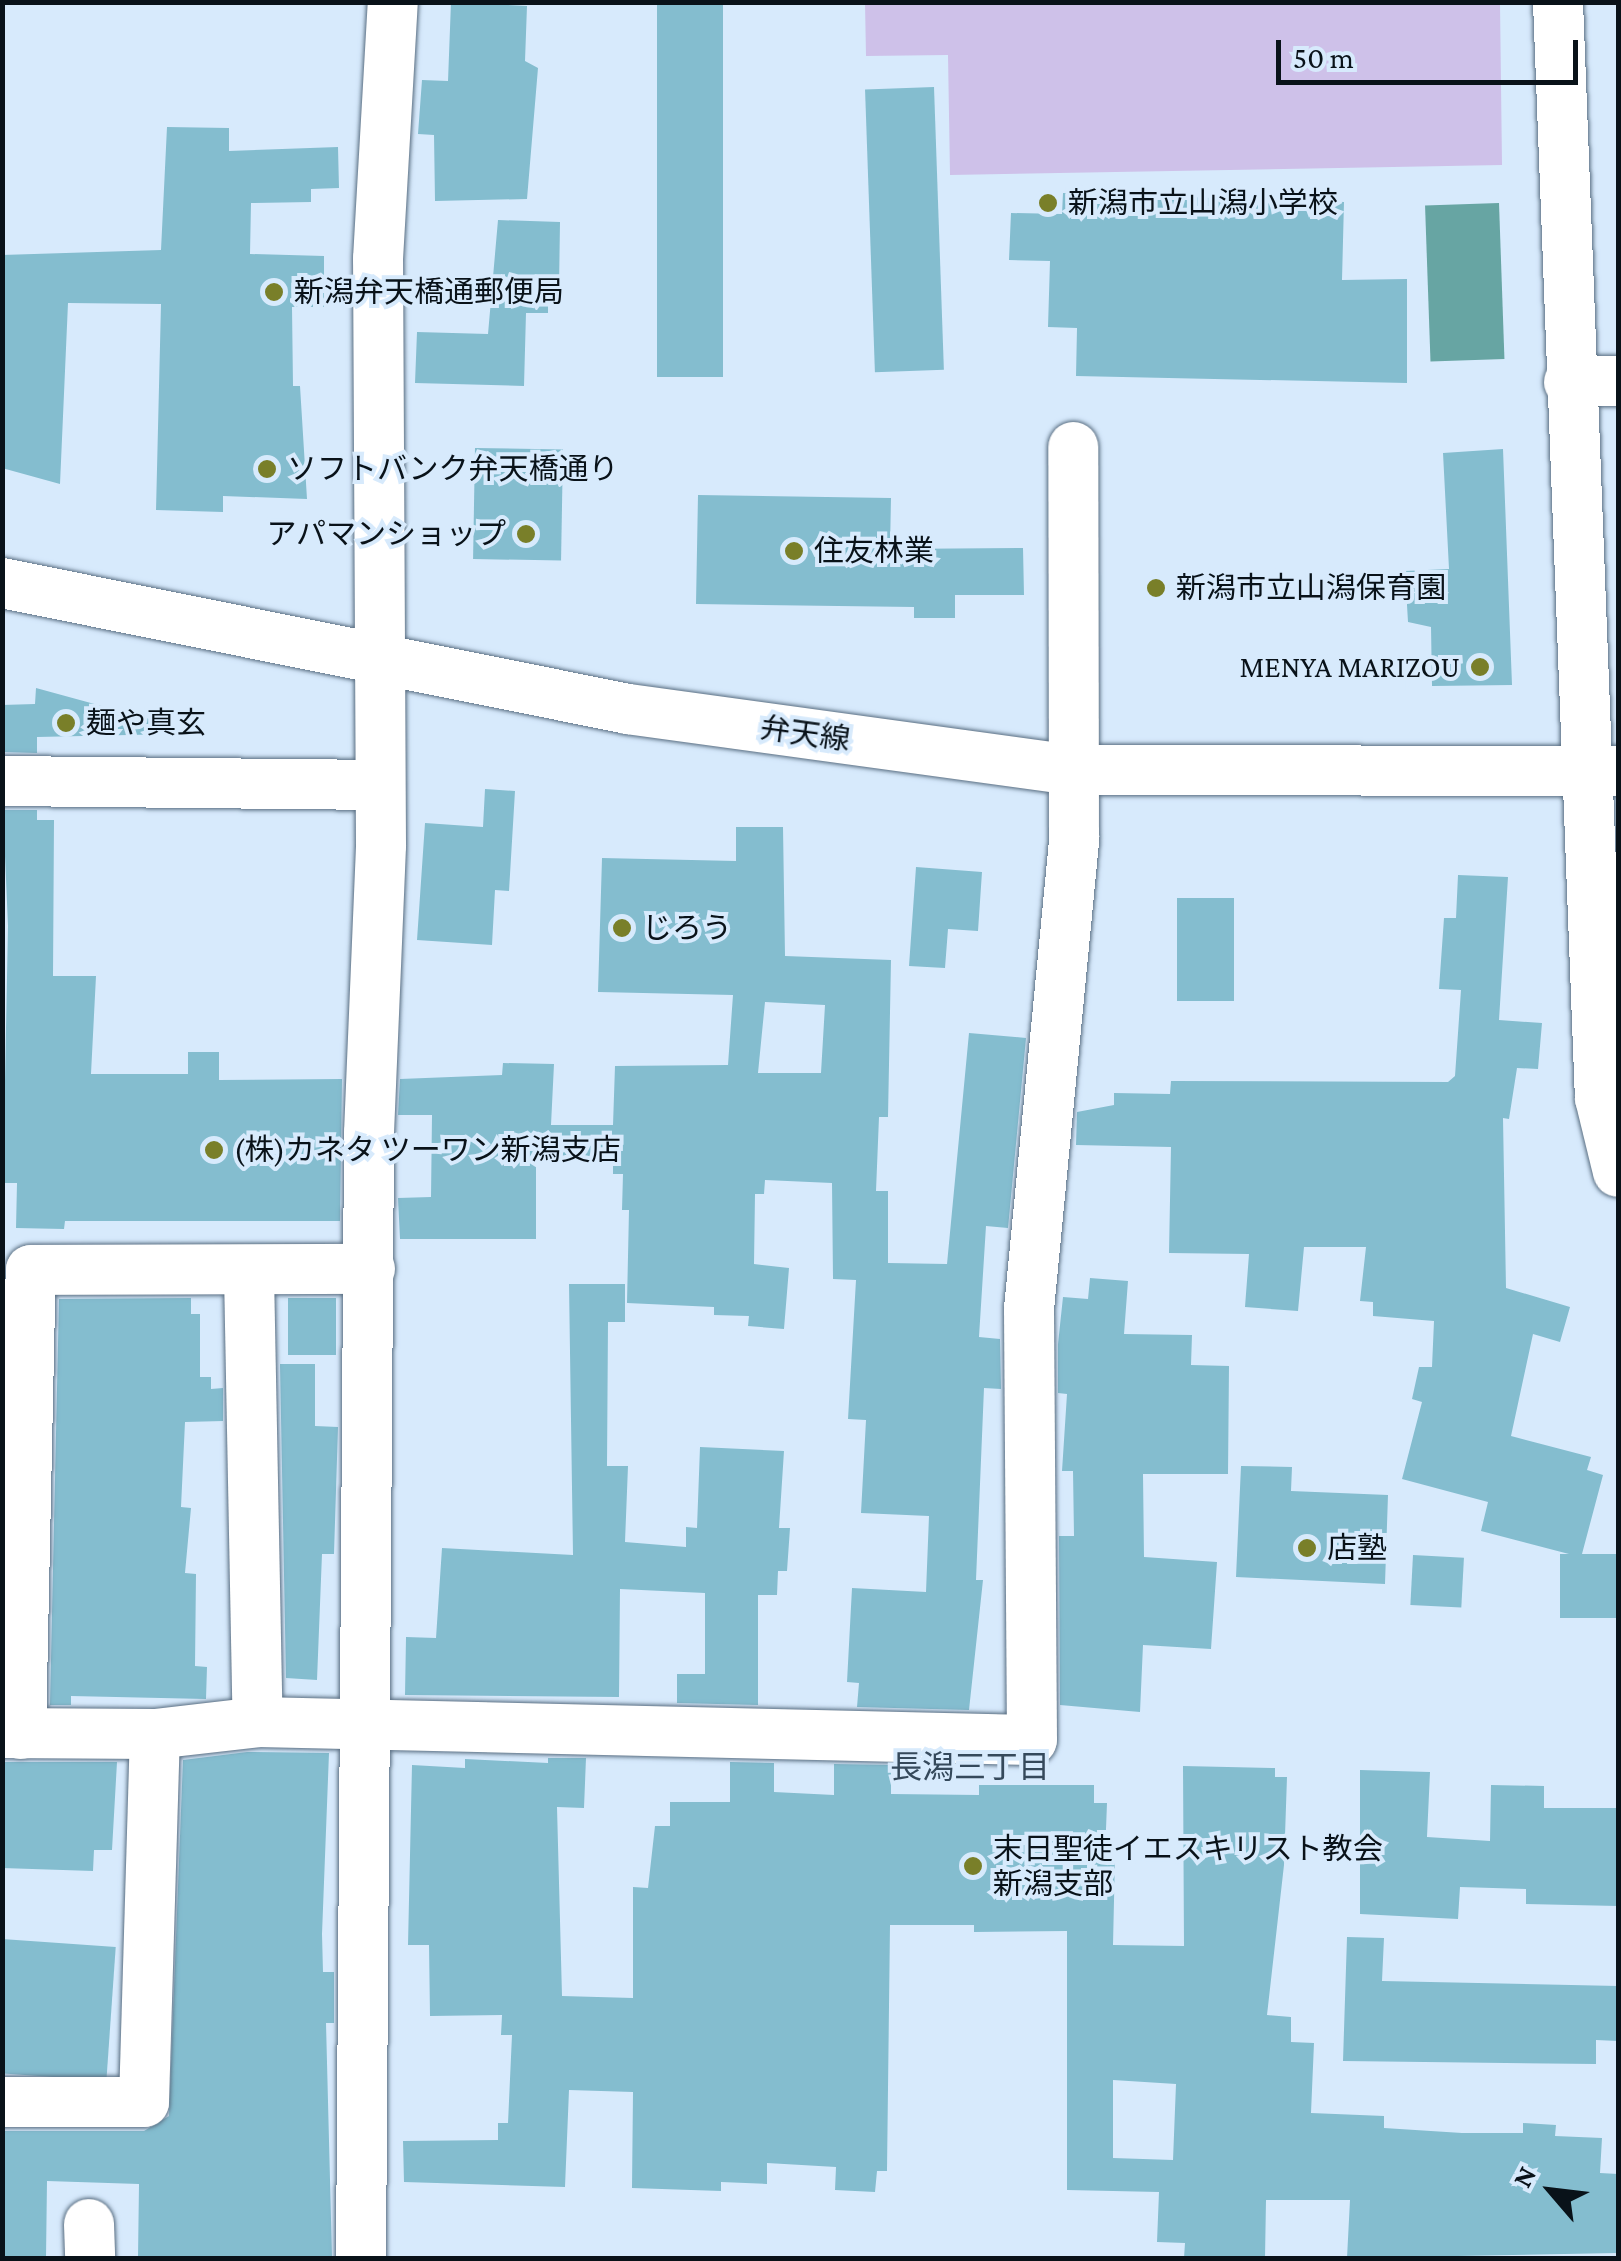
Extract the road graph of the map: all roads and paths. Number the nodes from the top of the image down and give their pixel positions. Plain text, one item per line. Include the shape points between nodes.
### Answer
1 (394, 2) edge
2 (1558, 2) edge
3 (1618, 380) edge
4 (1570, 382) junction
5 (1073, 447) dead end
6 (2, 583) edge
7 (382, 662) junction
8 (1072, 770) junction
9 (1601, 770) edge
10 (2, 781) edge
11 (380, 785) junction
12 (1618, 1172) edge
13 (370, 1270) junction
14 (249, 1274) junction
15 (258, 1722) junction
16 (370, 1727) junction
17 (12, 1734) edge
18 (155, 1734) junction
19 (2, 2102) edge
20 (361, 2258) edge

1 - 7 street via 378,259
2 - 4 street
3 - 4 street
4 - 9 street
5 - 8 street
6 - 7 street, 弁天線
7 - 8 street, 弁天線 via 628,709
7 - 11 street
8 - 9 street, 弁天線
8 - 16 street via 1074,840 1029,1309 1032,1740
9 - 12 street via 1600,1098
10 - 11 street
11 - 13 street
13 - 14 street
13 - 16 street
14 - 15 street
14 - 17 street via 31,1270
15 - 16 street
15 - 18 street
16 - 20 street
17 - 18 street
18 - 19 street via 144,2102

